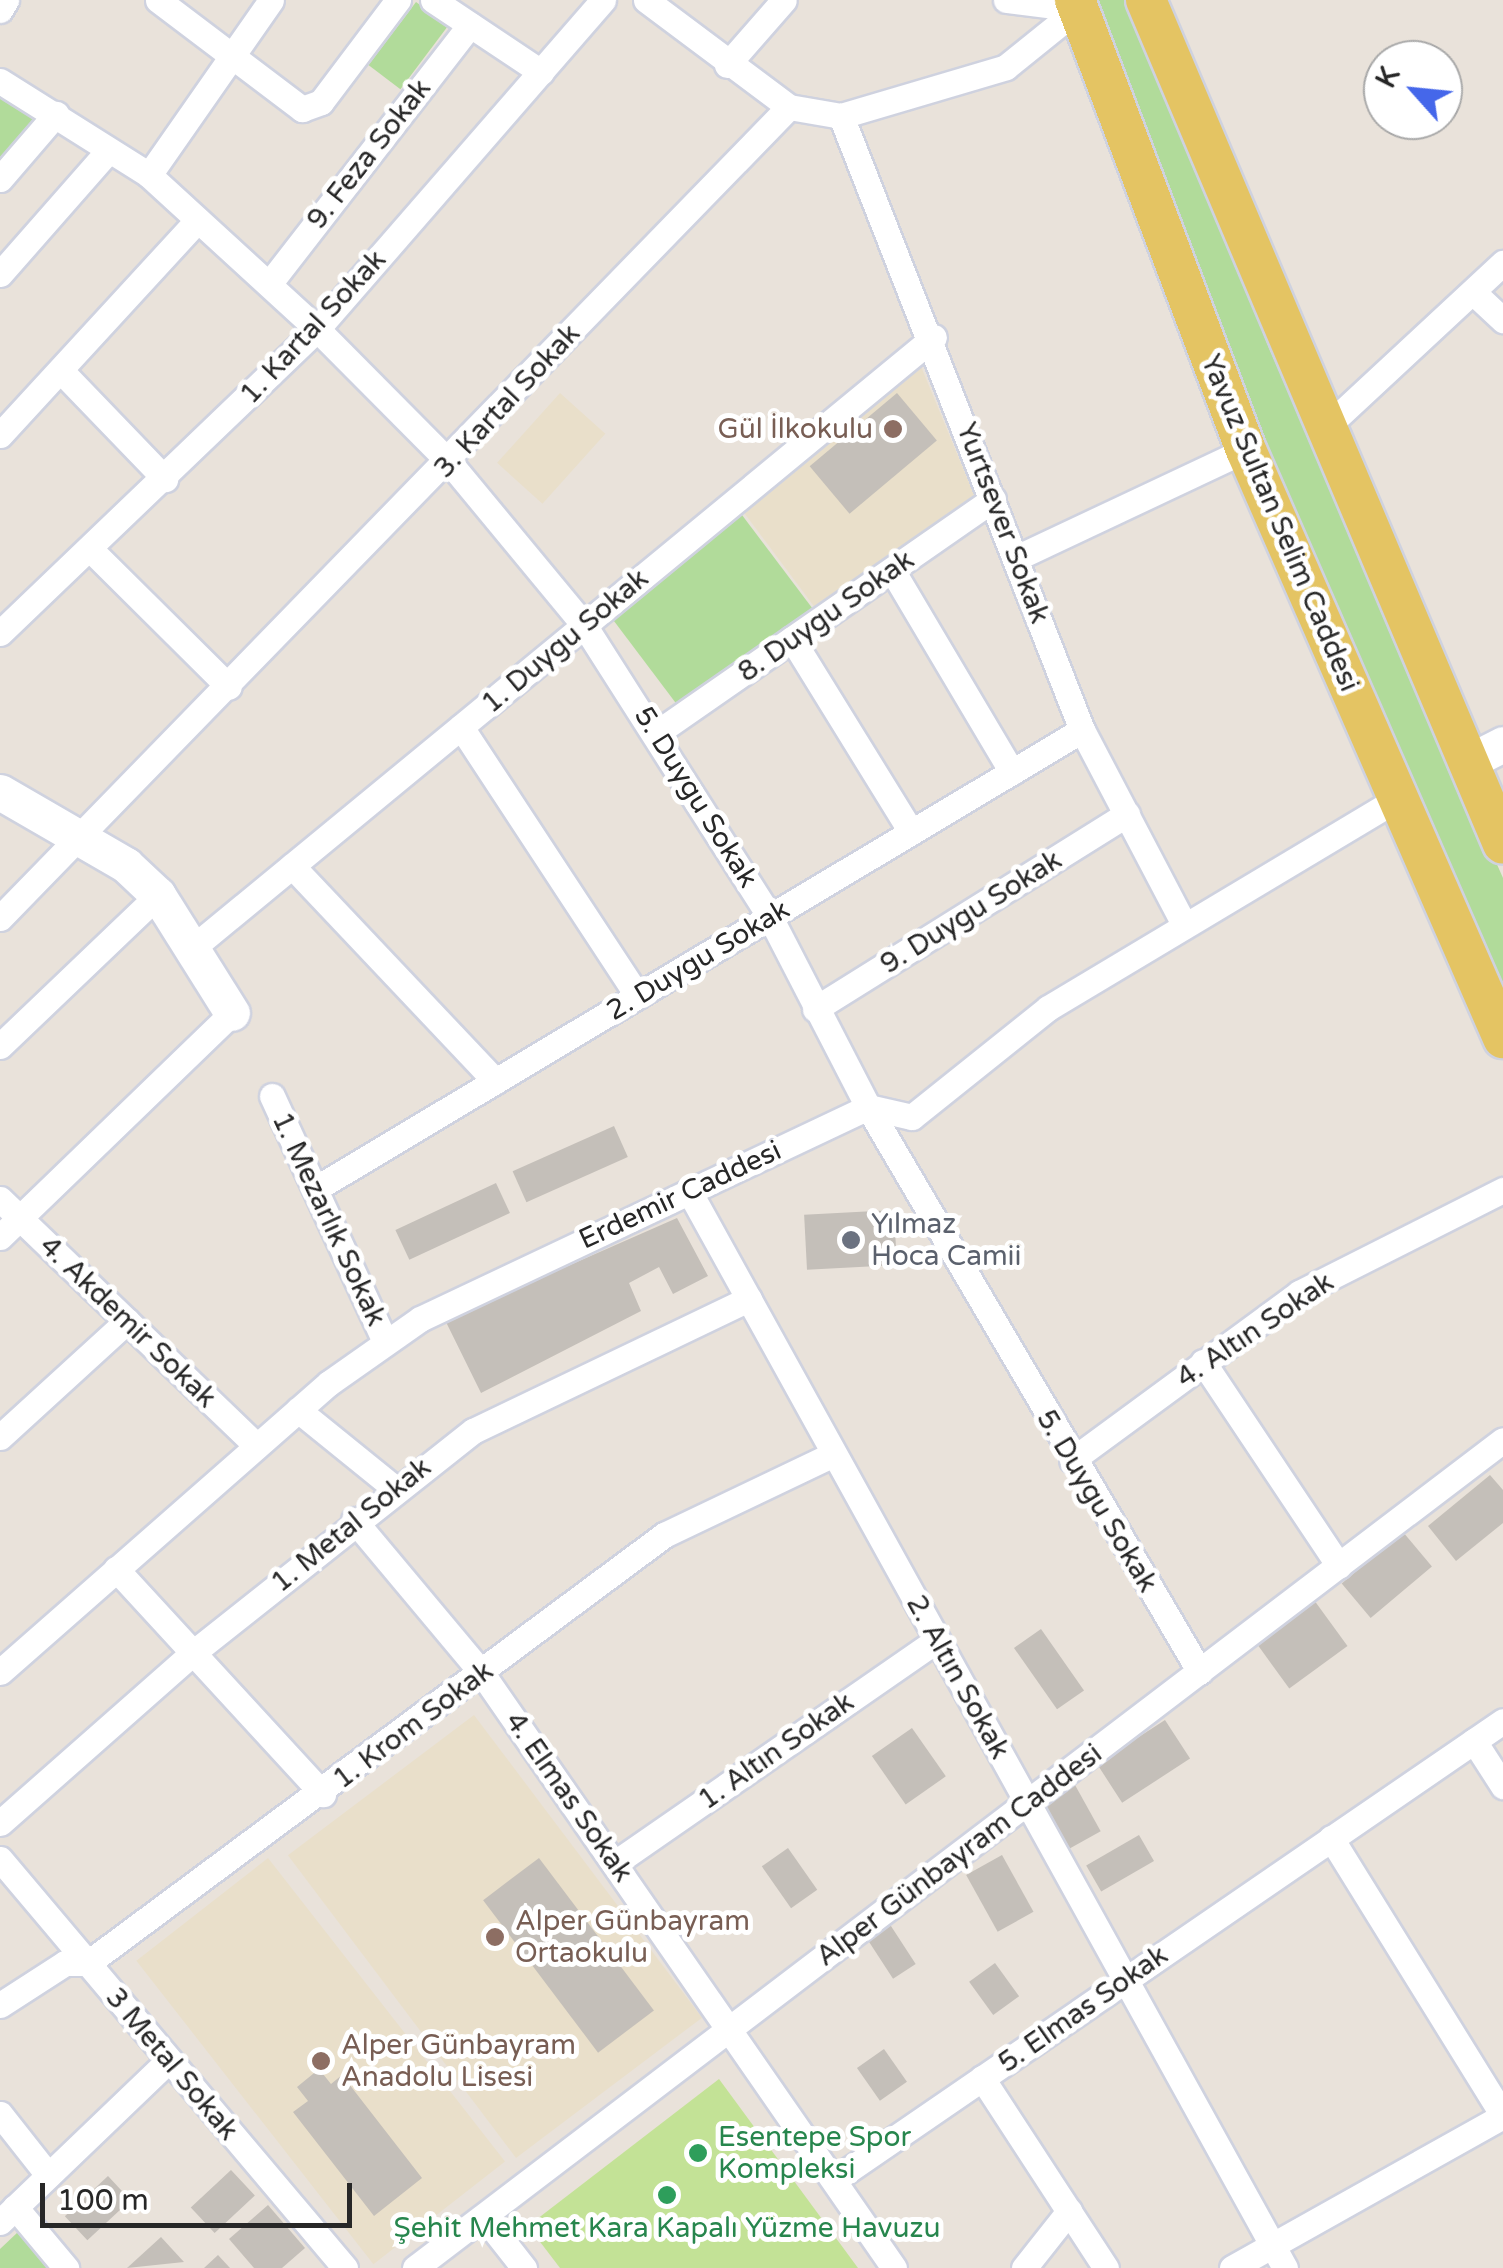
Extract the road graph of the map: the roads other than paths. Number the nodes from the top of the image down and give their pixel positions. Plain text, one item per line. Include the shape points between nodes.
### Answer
1 (6, 0) edge
2 (158, 0) edge
3 (271, 0) edge
4 (398, 0) edge
5 (433, 0) edge
6 (603, 0) edge
7 (646, 0) edge
8 (784, 0) edge
9 (1006, 0) edge
10 (1146, 0) edge
11 (1076, 5) edge
12 (0, 10) edge
13 (470, 25) junction
14 (233, 55) junction
15 (727, 66) junction
16 (541, 72) junction
17 (0, 81) edge
18 (789, 107) junction
19 (56, 114) junction
20 (841, 116) junction
21 (108, 151) junction
22 (150, 175) junction
23 (0, 179) edge
24 (198, 220) junction
25 (1503, 263) edge
26 (0, 274) edge
27 (268, 284) junction
28 (1474, 293) junction
29 (1503, 320) edge
30 (317, 328) junction
31 (934, 337) junction
32 (64, 374) junction
33 (1322, 431) junction
34 (0, 435) edge
35 (1246, 450) junction
36 (450, 463) junction
37 (165, 480) junction
38 (993, 499) junction
39 (90, 550) junction
40 (1016, 558) junction
41 (892, 570) junction
42 (584, 625) junction
43 (0, 633) edge
44 (792, 638) junction
45 (229, 687) junction
46 (461, 727) junction
47 (1082, 730) junction
48 (658, 732) junction
49 (1486, 753) edge
50 (1012, 772) junction
51 (0, 792) edge
52 (1399, 798) junction
53 (1126, 814) junction
54 (911, 832) junction
55 (84, 838) junction
56 (1503, 844) edge
57 (292, 866) junction
58 (158, 895) junction
59 (770, 917) junction
60 (0, 918) edge
61 (1182, 922) junction
62 (196, 945) junction
63 (638, 996) junction
64 (814, 1009) junction
65 (232, 1012) joint
66 (1503, 1038) edge
67 (0, 1046) edge
68 (495, 1082) junction
69 (272, 1096) dead end
70 (868, 1107) junction
71 (315, 1190) junction
72 (1503, 1190) edge
73 (689, 1192) junction
74 (0, 1199) edge
75 (20, 1218) junction
76 (0, 1237) edge
77 (749, 1299) junction
78 (127, 1321) junction
79 (385, 1342) junction
80 (1203, 1362) junction
81 (298, 1410) junction
82 (0, 1437) edge
83 (1503, 1440) edge
84 (257, 1446) junction
85 (834, 1454) junction
86 (1072, 1460) junction
87 (393, 1488) junction
88 (354, 1520) junction
89 (1339, 1566) junction
90 (116, 1569) junction
91 (938, 1640) junction
92 (194, 1652) junction
93 (0, 1672) edge
94 (481, 1672) junction
95 (1200, 1672) junction
96 (1503, 1720) edge
97 (1474, 1740) junction
98 (1503, 1786) edge
99 (323, 1794) junction
100 (1028, 1803) junction
101 (0, 1822) edge
102 (1330, 1838) junction
103 (0, 1859) edge
104 (615, 1863) junction
105 (88, 1963) junction
106 (1125, 1980) junction
107 (0, 2006) edge
108 (732, 2028) junction
109 (169, 2060) junction
110 (982, 2078) junction
111 (0, 2114) edge
112 (1503, 2116) edge
113 (48, 2175) junction
114 (834, 2180) junction
115 (1068, 2211) junction
116 (8, 2215) edge
117 (484, 2217) junction
118 (1270, 2242) junction
119 (337, 2259) edge
120 (66, 2268) edge
121 (310, 2268) edge
122 (414, 2268) edge
123 (524, 2268) edge
124 (894, 2268) edge
125 (1024, 2268) edge
126 (1106, 2268) edge
127 (1232, 2268) edge
128 (1285, 2268) edge

1 - 12 street
2 - 14 street
3 - 14 street
4 - 14 street via 320,102 302,108
5 - 13 street
6 - 16 street, 1. Kartal Sokak
7 - 15 street
8 - 15 street
9 - 11 street
10 - 33 main road
11 - 20 street via 1006,67
11 - 35 main road, Yavuz Sultan Selim Caddesi
13 - 16 street
13 - 27 street, 9. Feza Sokak
14 - 22 street
15 - 18 street
16 - 30 street, 1. Kartal Sokak
17 - 19 street, 5. Duygu Sokak
18 - 20 street
18 - 36 street, 3. Kartal Sokak
19 - 21 street, 5. Duygu Sokak
19 - 23 street
20 - 31 street, Yurtsever Sokak
21 - 22 street, 5. Duygu Sokak
21 - 26 street
22 - 24 street, 5. Duygu Sokak
24 - 27 street, 5. Duygu Sokak
24 - 32 street
25 - 28 street
27 - 30 street, 5. Duygu Sokak
28 - 29 street
28 - 33 street
30 - 36 street, 5. Duygu Sokak
30 - 37 street, 1. Kartal Sokak
31 - 38 street, Yurtsever Sokak
31 - 42 street, 1. Duygu Sokak
32 - 34 street
32 - 37 street
33 - 49 main road
35 - 40 street
35 - 52 main road, Yavuz Sultan Selim Caddesi
36 - 42 street, 5. Duygu Sokak
36 - 45 street, 3. Kartal Sokak
37 - 39 street, 1. Kartal Sokak
38 - 40 street, Yurtsever Sokak
38 - 41 street, 8. Duygu Sokak
39 - 43 street, 1. Kartal Sokak
39 - 45 street
40 - 47 street, Yurtsever Sokak
41 - 44 street, 8. Duygu Sokak
41 - 50 street
42 - 46 street, 1. Duygu Sokak
42 - 48 street, 5. Duygu Sokak
44 - 48 street, 8. Duygu Sokak
44 - 54 street
45 - 55 street, 3. Kartal Sokak
46 - 57 street, 1. Duygu Sokak
46 - 63 street
47 - 50 street, 2. Duygu Sokak
47 - 53 street, Yurtsever Sokak
48 - 59 street, 5. Duygu Sokak
49 - 56 main road
50 - 54 street, 2. Duygu Sokak
51 - 55 street
52 - 61 street
52 - 66 main road, Yavuz Sultan Selim Caddesi
53 - 61 street, Yurtsever Sokak
53 - 64 street, 9. Duygu Sokak
54 - 59 street, 2. Duygu Sokak
55 - 58 street
55 - 60 street, 3. Kartal Sokak
57 - 62 street, 1. Duygu Sokak
57 - 68 street
58 - 62 street
58 - 67 street
59 - 63 street, 2. Duygu Sokak
59 - 64 street, 5. Duygu Sokak
61 - 70 street via 1048,1008 912,1117
62 - 65 street
63 - 68 street, 2. Duygu Sokak
64 - 70 street, 5. Duygu Sokak
65 - 75 street
68 - 71 street, 2. Duygu Sokak
69 - 71 street, 1. Mezarlık Sokak
70 - 73 street, Erdemir Caddesi
70 - 86 street, 5. Duygu Sokak
71 - 79 street, 1. Mezarlık Sokak
72 - 80 street, 4. Altın Sokak via 1299,1294
73 - 77 street, 2. Altın Sokak
73 - 79 street, Erdemir Caddesi via 458,1298
74 - 75 street, 4. Akdemir Sokak
75 - 76 street
75 - 78 street, 4. Akdemir Sokak
77 - 85 street, 2. Altın Sokak
77 - 87 street, 1. Metal Sokak via 473,1431
78 - 82 street
78 - 84 street, 4. Akdemir Sokak
79 - 81 street, Erdemir Caddesi
80 - 86 street, 4. Altın Sokak
80 - 89 street
81 - 84 street, Erdemir Caddesi
81 - 87 street
83 - 89 street, Alper Günbayram Caddesi
84 - 90 street, Erdemir Caddesi
85 - 91 street, 2. Altın Sokak
85 - 94 street, 1. Krom Sokak via 664,1535
86 - 95 street, 5. Duygu Sokak
87 - 88 street, 1. Metal Sokak
88 - 92 street, 1. Metal Sokak
88 - 94 street, 4. Elmas Sokak
89 - 95 street, Alper Günbayram Caddesi
90 - 92 street
90 - 93 street, Erdemir Caddesi
91 - 100 street, 2. Altın Sokak
91 - 104 street, 1. Altın Sokak
92 - 99 street
92 - 101 street, 1. Metal Sokak
94 - 99 street, 1. Krom Sokak
94 - 104 street, 4. Elmas Sokak
95 - 100 street, Alper Günbayram Caddesi
96 - 97 street, 5. Elmas Sokak
97 - 98 street
97 - 102 street, 5. Elmas Sokak
99 - 105 street, 1. Krom Sokak
100 - 106 street, 2. Altın Sokak
100 - 108 street, Alper Günbayram Caddesi
102 - 106 street, 5. Elmas Sokak
102 - 112 street
103 - 105 street, 3 Metal Sokak
104 - 108 street, 4. Elmas Sokak
105 - 107 street, 1. Krom Sokak via 65,1963
105 - 109 street, 3 Metal Sokak
106 - 110 street, 5. Elmas Sokak
106 - 118 street, 2. Altın Sokak
108 - 114 street, 4. Elmas Sokak
108 - 117 street, Alper Günbayram Caddesi
109 - 113 street
109 - 119 street, 3 Metal Sokak
110 - 114 street, 5. Elmas Sokak
110 - 115 street
111 - 113 street
112 - 118 street
113 - 116 street
114 - 124 street, 4. Elmas Sokak
115 - 125 street
115 - 126 street
116 - 120 street
117 - 122 street, Alper Günbayram Caddesi
117 - 123 street
118 - 127 street
118 - 128 street, 2. Altın Sokak
119 - 121 street

